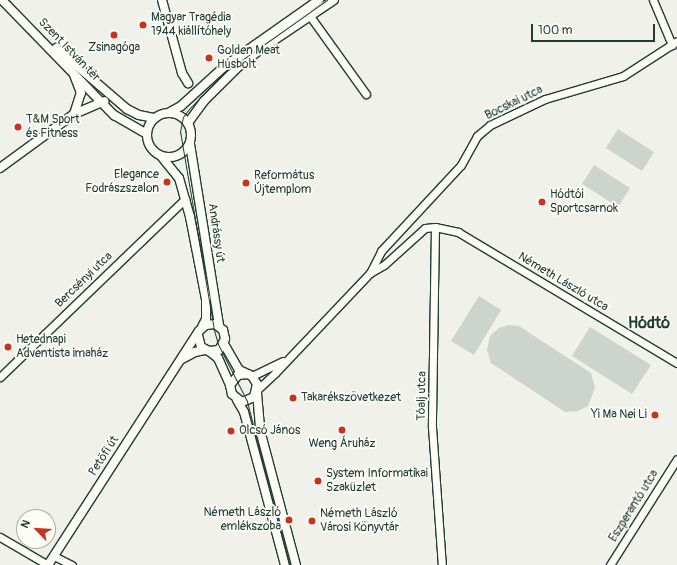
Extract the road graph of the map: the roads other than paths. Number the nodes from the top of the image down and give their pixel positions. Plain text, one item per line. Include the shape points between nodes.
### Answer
1 (2, 0) edge
2 (162, 0) edge
3 (319, 0) edge
4 (334, 0) edge
5 (653, 0) edge
6 (307, 12) junction
7 (37, 33) junction
8 (674, 43) edge
9 (73, 72) junction
10 (188, 84) joint
11 (195, 92) junction
12 (366, 94) dead end
13 (115, 100) junction
14 (101, 101) junction
15 (170, 112) junction
16 (74, 114) junction
17 (155, 118) junction
18 (188, 123) junction
19 (147, 134) junction
20 (190, 144) junction
21 (161, 156) junction
22 (0, 168) edge
23 (185, 199) junction
24 (435, 227) junction
25 (370, 273) junction
26 (219, 326) junction
27 (200, 331) junction
28 (224, 344) junction
29 (207, 351) junction
30 (294, 352) junction
31 (180, 361) junction
32 (677, 363) edge
33 (250, 375) junction
34 (0, 377) edge
35 (230, 385) junction
36 (257, 391) junction
37 (238, 400) junction
38 (677, 458) edge
39 (0, 537) edge
40 (54, 556) junction
41 (439, 564) edge
42 (48, 565) edge
43 (72, 565) edge
44 (285, 565) edge
45 (296, 565) edge
46 (610, 565) edge

1 - 7 street, Szent István tér
2 - 10 street via 182,74
3 - 6 street
4 - 6 street
5 - 8 street
6 - 11 street via 231,62
6 - 12 street
6 - 18 street via 238,67 204,101
7 - 9 street, Szent István tér
7 - 13 street via 83,69
8 - 25 street, Bocskai utca via 623,76 545,99 490,124 477,136 461,165 381,251
9 - 14 street, Szent István tér
9 - 16 street via 81,93
10 - 11 street
11 - 15 street
13 - 14 street
13 - 17 street via 139,115
14 - 16 street
14 - 19 street, Szent István tér via 114,115
15 - 17 street
15 - 18 street via 183,117
16 - 22 street
17 - 19 street
18 - 20 street via 192,137
19 - 21 street via 151,148
20 - 21 street via 176,156
20 - 26 street, Andrássy út
21 - 23 street, Andrássy út via 179,178
23 - 27 street, Andrássy út via 206,299 206,319
23 - 34 street, Bercsényi utca
24 - 25 street, Bocskai utca via 425,228 384,265
24 - 32 street, Németh László utca via 458,232 471,239
24 - 41 street, Tóalj utca via 432,427
25 - 30 street, Bocskai utca
26 - 27 street via 210,324
26 - 28 street via 225,334
27 - 29 street via 199,344
27 - 31 street, Petőfi út
28 - 29 street via 219,350
28 - 33 street via 239,370
29 - 31 street, Petőfi út via 195,352
29 - 35 street via 218,358
30 - 33 street, Bocskai utca via 272,368
30 - 36 street, Bocskai utca
31 - 40 street, Petőfi út
33 - 35 street via 238,375
33 - 36 street
35 - 37 street via 232,394
36 - 37 street via 250,400
36 - 45 street via 260,430
37 - 44 street via 244,412
38 - 46 street, Eszperantó utca
39 - 42 street
40 - 42 street, Petőfi út
40 - 43 street

